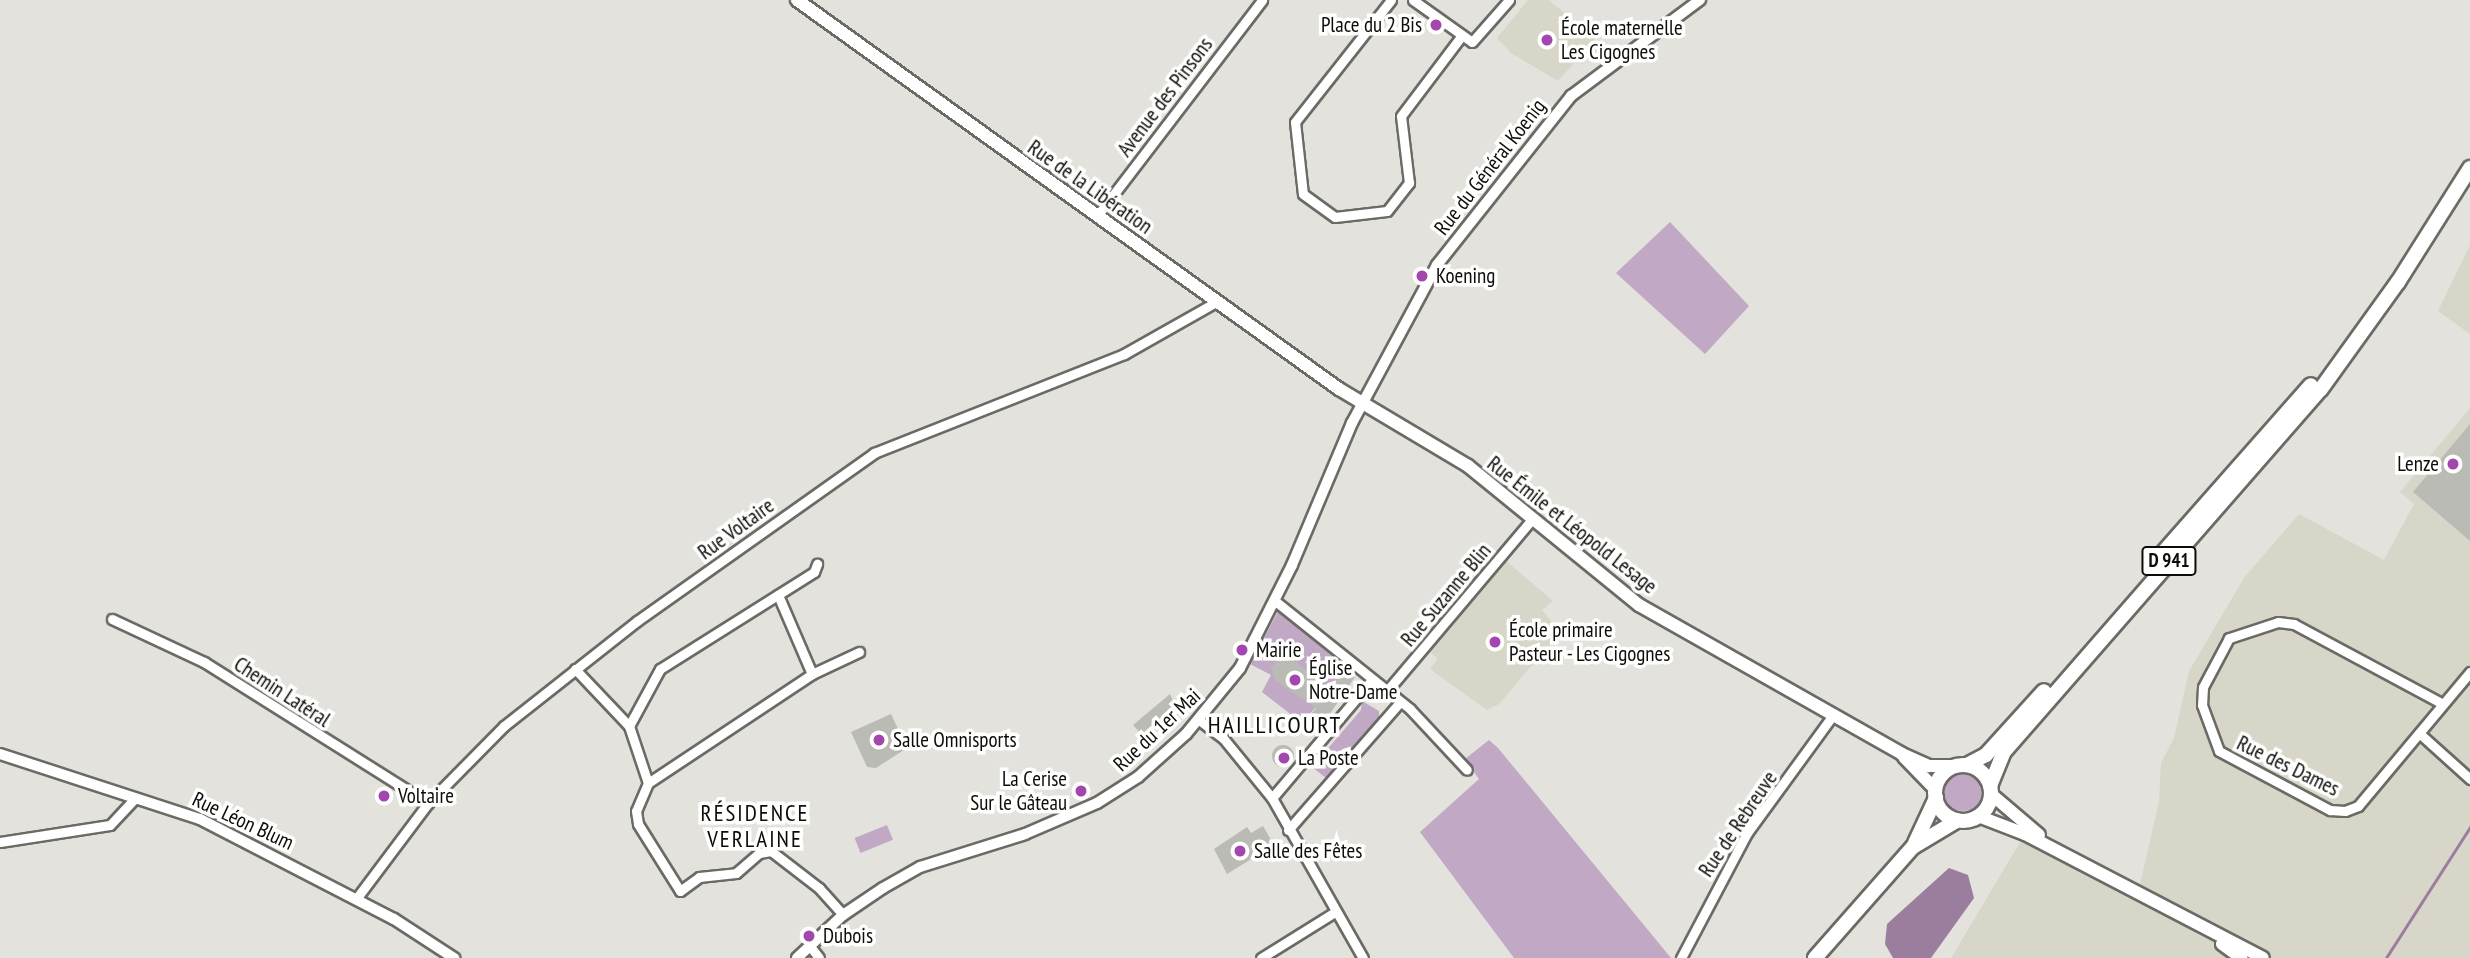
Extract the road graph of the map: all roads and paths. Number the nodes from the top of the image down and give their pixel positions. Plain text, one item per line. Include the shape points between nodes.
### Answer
1 (797, 0) edge
2 (1262, 0) edge
3 (1391, 0) edge
4 (1413, 0) edge
5 (1509, 0) edge
6 (1700, 0) edge
7 (1460, 38) junction
8 (2470, 168) edge
9 (1097, 216) junction
10 (1216, 302) junction
11 (2356, 339) junction
12 (1362, 403) junction
13 (1532, 519) junction
14 (817, 564) dead end
15 (778, 595) junction
16 (1274, 600) junction
17 (112, 619) dead end
18 (859, 652) dead end
19 (575, 669) junction
20 (2470, 672) edge
21 (812, 674) junction
22 (1371, 681) junction
23 (1386, 692) junction
24 (1399, 703) junction
25 (2443, 704) junction
26 (1833, 715) junction
27 (1199, 720) junction
28 (629, 726) junction
29 (2419, 733) junction
30 (0, 754) edge
31 (1902, 754) junction
32 (1961, 766) junction
33 (1467, 770) dead end
34 (2470, 779) edge
35 (648, 783) junction
36 (1991, 790) junction
37 (1936, 794) junction
38 (1272, 798) junction
39 (134, 799) junction
40 (428, 803) junction
41 (1978, 816) junction
42 (1958, 820) junction
43 (1288, 830) junction
44 (0, 842) edge
45 (1913, 848) junction
46 (2064, 854) junction
47 (356, 899) junction
48 (1335, 912) junction
49 (843, 915) junction
50 (2202, 929) junction
51 (809, 945) junction
52 (454, 958) edge
53 (797, 958) edge
54 (819, 958) edge
55 (1261, 958) edge
56 (1363, 958) edge
57 (1681, 958) edge
58 (1815, 958) edge
59 (2241, 958) edge
60 (2263, 958) edge

1 - 9 main road, Rue de la Libération
2 - 9 street, Avenue des Pinsons
3 - 7 street via 1295,122 1303,194 1335,216 1387,211 1409,183 1401,116
4 - 7 street
5 - 7 street via 1472,42
6 - 12 street, Rue du Général Koenig via 1614,59 1564,104 1437,265
8 - 11 main road, D 941
9 - 10 main road, Rue de la Libération
10 - 12 main road, Rue de la Libération
10 - 19 street, Rue Voltaire via 1124,354 874,453
11 - 32 main road, D 941 via 2037,700 1986,755
11 - 36 main road, D 941 via 2270,449 2003,753
12 - 13 main road, Rue Émile et Léopold Lesage via 1468,466
12 - 16 street, Rue du 1er Mai
13 - 23 street, Rue Suzanne Blin
13 - 26 main road, Rue Émile et Léopold Lesage via 1639,605
14 - 15 street via 814,572
15 - 21 street
15 - 28 street via 660,669
16 - 22 street
16 - 27 street, Rue du 1er Mai via 1233,681
17 - 40 street, Chemin Latéral via 204,662
18 - 21 street
19 - 28 street
19 - 40 street, Rue Voltaire via 504,726
20 - 25 street, Rue des Dames
21 - 35 street
22 - 23 street
22 - 38 street
23 - 24 street
24 - 33 street via 1432,729
24 - 43 street
25 - 29 street, Rue des Dames
25 - 29 street, Rue des Dames via 2294,624 2278,622 2229,638 2203,687 2202,705 2219,751 2330,810 2358,806
26 - 31 main road, Rue Émile et Léopold Lesage
26 - 57 street, Rue de Rebreuve via 1747,833
27 - 38 street via 1223,738
27 - 49 street, Rue du 1er Mai via 1138,778 1097,803 1025,834 920,867
28 - 35 street
29 - 34 street
30 - 39 street, Rue Léon Blum
31 - 32 main road via 1929,765
31 - 37 main road
32 - 36 main road via 1982,772
32 - 37 main road via 1942,775
35 - 49 street via 636,811 638,824 680,891 699,877 736,873 759,853 771,851 819,888
36 - 41 main road
36 - 46 main road
37 - 42 main road via 1944,813
37 - 45 main road
38 - 43 street
39 - 44 street via 110,825
39 - 47 street, Rue Léon Blum via 200,819
40 - 47 street, Rue Voltaire
41 - 42 main road
41 - 46 main road
42 - 45 main road
43 - 48 street
45 - 58 main road
46 - 50 main road
47 - 52 street, Rue Léon Blum
48 - 55 street
48 - 56 street
49 - 51 street, Rue du 1er Mai
50 - 59 main road
50 - 60 main road
51 - 53 street, Rue du 1er Mai
51 - 54 street

